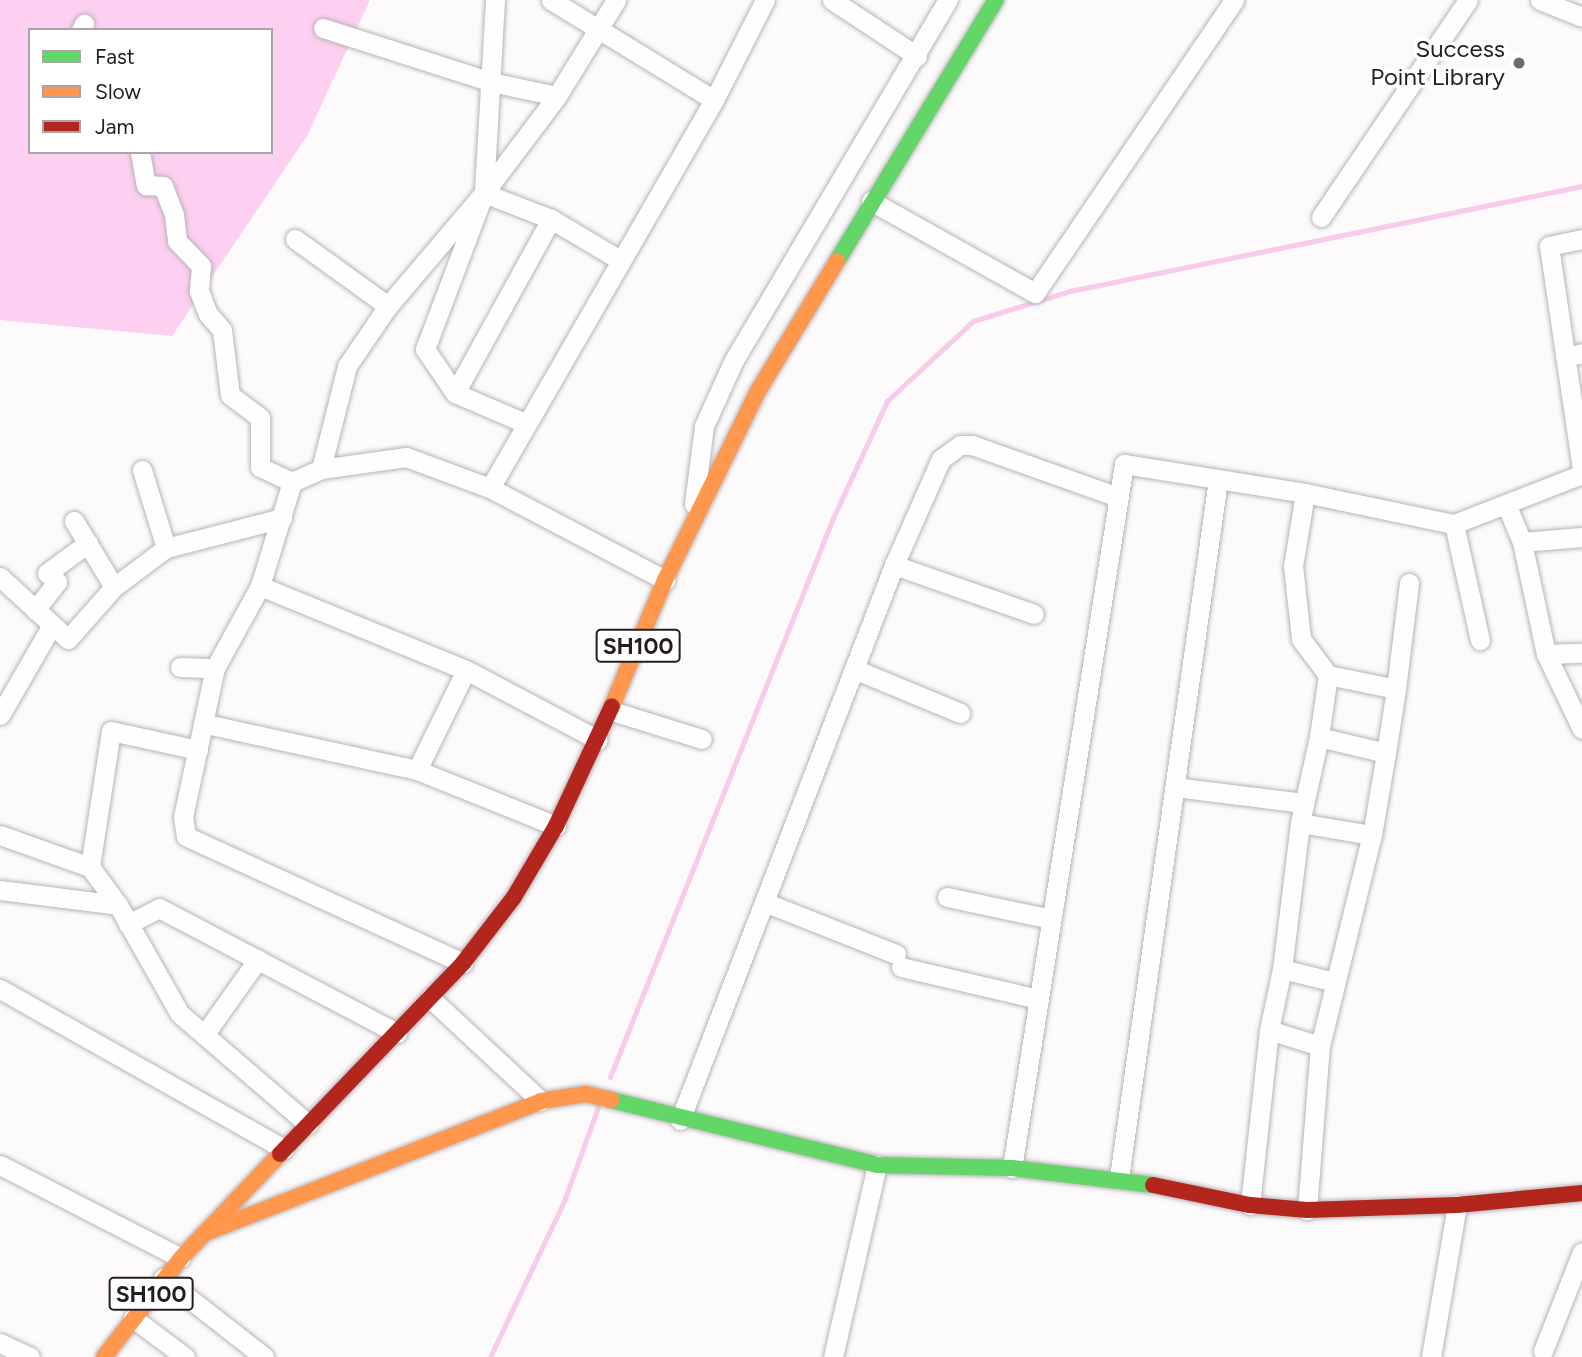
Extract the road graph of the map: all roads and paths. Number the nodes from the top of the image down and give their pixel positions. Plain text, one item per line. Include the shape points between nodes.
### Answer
1 (495, 0) edge
2 (551, 0) edge
3 (616, 0) edge
4 (765, 0) edge
5 (832, 0) edge
6 (948, 0) edge
7 (996, 0) edge
8 (1234, 0) edge
9 (1468, 0) edge
10 (1540, 0) edge
11 (1582, 17) edge
12 (323, 28) dead end
13 (600, 28) junction
14 (917, 56) junction
15 (491, 82) junction
16 (557, 96) junction
17 (714, 100) junction
18 (140, 154) edge
19 (484, 193) junction
20 (871, 201) junction
21 (1321, 217) dead end
22 (551, 219) junction
23 (295, 239) dead end
24 (1582, 239) edge
25 (620, 260) junction
26 (388, 306) junction
27 (1573, 355) edge
28 (455, 393) junction
29 (525, 424) junction
30 (321, 469) junction
31 (142, 470) dead end
32 (1582, 472) edge
33 (1218, 480) junction
34 (292, 482) junction
35 (491, 488) junction
36 (1305, 494) junction
37 (1118, 497) junction
38 (1506, 504) junction
39 (282, 518) junction
40 (74, 521) dead end
41 (693, 523) junction
42 (1454, 524) junction
43 (1582, 537) edge
44 (1522, 542) junction
45 (88, 543) junction
46 (166, 548) junction
47 (894, 565) junction
48 (0, 577) edge
49 (665, 580) junction
50 (1409, 583) dead end
51 (260, 586) junction
52 (114, 587) junction
53 (35, 610) junction
54 (1034, 614) dead end
55 (52, 625) junction
56 (1480, 640) dead end
57 (1582, 653) edge
58 (1546, 654) junction
59 (180, 667) dead end
60 (215, 668) junction
61 (854, 669) junction
62 (466, 670) junction
63 (1328, 674) junction
64 (1396, 689) junction
65 (612, 711) junction
66 (960, 713) dead end
67 (0, 715) edge
68 (206, 724) junction
69 (1582, 729) edge
70 (1319, 737) junction
71 (702, 739) dead end
72 (598, 740) junction
73 (198, 750) junction
74 (1386, 753) junction
75 (417, 770) junction
76 (1175, 787) junction
77 (1302, 813) junction
78 (556, 826) junction
79 (0, 835) edge
80 (1372, 835) junction
81 (90, 867) junction
82 (1, 893) edge
83 (947, 897) dead end
84 (764, 902) junction
85 (118, 905) junction
86 (1051, 919) junction
87 (128, 924) junction
88 (258, 959) junction
89 (463, 963) junction
90 (1282, 969) junction
91 (1335, 982) junction
92 (0, 989) edge
93 (430, 998) junction
94 (1038, 999) junction
95 (1269, 1030) junction
96 (397, 1033) junction
97 (204, 1035) junction
98 (1320, 1046) junction
99 (541, 1101) junction
100 (680, 1120) junction
101 (308, 1124) junction
102 (284, 1149) junction
103 (0, 1165) edge
104 (877, 1165) junction
105 (1012, 1168) junction
106 (1119, 1178) junction
107 (1582, 1193) edge
108 (1250, 1205) junction
109 (1457, 1205) junction
110 (1307, 1210) junction
111 (203, 1234) junction
112 (1582, 1252) edge
113 (181, 1258) junction
114 (163, 1278) junction
115 (133, 1318) junction
116 (0, 1343) edge
117 (1543, 1351) dead end
118 (30, 1357) edge
119 (104, 1357) edge
120 (185, 1357) edge
121 (264, 1357) edge
122 (833, 1357) edge
123 (1431, 1357) edge

1 - 15 street
2 - 13 street
3 - 13 street
4 - 17 street
5 - 14 street
6 - 14 street
7 - 20 main road, SH100
8 - 20 street via 1035,293
9 - 21 street
10 - 11 street
12 - 15 street
13 - 16 street
13 - 17 street
14 - 41 street via 734,360 704,426
15 - 16 street
15 - 19 street
16 - 19 street
17 - 25 street
18 - 34 street via 146,185 163,186 174,215 177,241 201,266 199,291 208,314 222,330 230,395 260,418 260,467
19 - 22 street
19 - 26 street
19 - 28 street via 425,349
20 - 41 main road, SH100 via 758,391
22 - 25 street
22 - 28 street
23 - 26 street
24 - 27 street via 1549,246
25 - 29 street
26 - 30 street via 347,366
27 - 32 street
28 - 29 street
29 - 35 street
30 - 34 street
30 - 35 street via 406,457
31 - 46 street
32 - 38 street
33 - 36 street
33 - 37 street via 1124,464
33 - 76 street
34 - 39 street
35 - 49 street
36 - 42 street
36 - 63 street via 1293,566 1301,639
37 - 47 street via 972,445 960,445 941,459
37 - 86 street
38 - 42 street
38 - 44 street
39 - 46 street
39 - 51 street
40 - 45 street
41 - 49 main road, SH100
42 - 56 street
43 - 44 street
44 - 58 street
45 - 52 street
45 - 53 street via 47,573 57,582
46 - 52 street
47 - 54 street
47 - 61 street
48 - 53 street
49 - 65 main road, SH100
50 - 64 street
51 - 60 street
51 - 62 street
52 - 55 street via 68,639
53 - 55 street
55 - 67 street
57 - 58 street
58 - 69 street
59 - 60 street
60 - 68 street
61 - 66 street
61 - 84 street
62 - 72 street
62 - 75 street
63 - 64 street
63 - 70 street
64 - 74 street
65 - 71 street
65 - 72 main road, SH100
68 - 73 street
68 - 75 street
70 - 74 street
70 - 77 street
72 - 78 main road, SH100
73 - 81 street via 111,731
73 - 89 street via 183,817 186,836
74 - 80 street
75 - 78 street
76 - 77 street
76 - 106 street
77 - 80 street
77 - 90 street
78 - 89 main road, SH100 via 514,897
79 - 81 street
80 - 91 street
81 - 85 street
82 - 85 street
83 - 86 street
84 - 94 street via 899,960
84 - 100 street
85 - 87 street
86 - 94 street
87 - 88 street via 159,908
87 - 97 street via 180,1014
88 - 96 street
88 - 97 street
89 - 93 main road, SH100
90 - 91 street
90 - 95 street
91 - 98 street
92 - 102 street
93 - 96 main road, SH100
93 - 99 street
94 - 105 street
95 - 98 street
95 - 108 street
96 - 101 main road, SH100
97 - 101 street
98 - 110 street
99 - 100 main road via 586,1094
99 - 111 main road
100 - 104 main road
101 - 102 main road, SH100
102 - 111 main road, SH100
103 - 113 street
104 - 105 main road
104 - 122 street
105 - 106 main road
106 - 108 main road
107 - 109 main road
108 - 110 main road
109 - 110 main road
109 - 123 street
111 - 113 main road, SH100
112 - 117 street
113 - 114 main road, SH100
114 - 115 main road, SH100
114 - 121 street
115 - 119 main road, SH100
115 - 120 street
116 - 118 street

